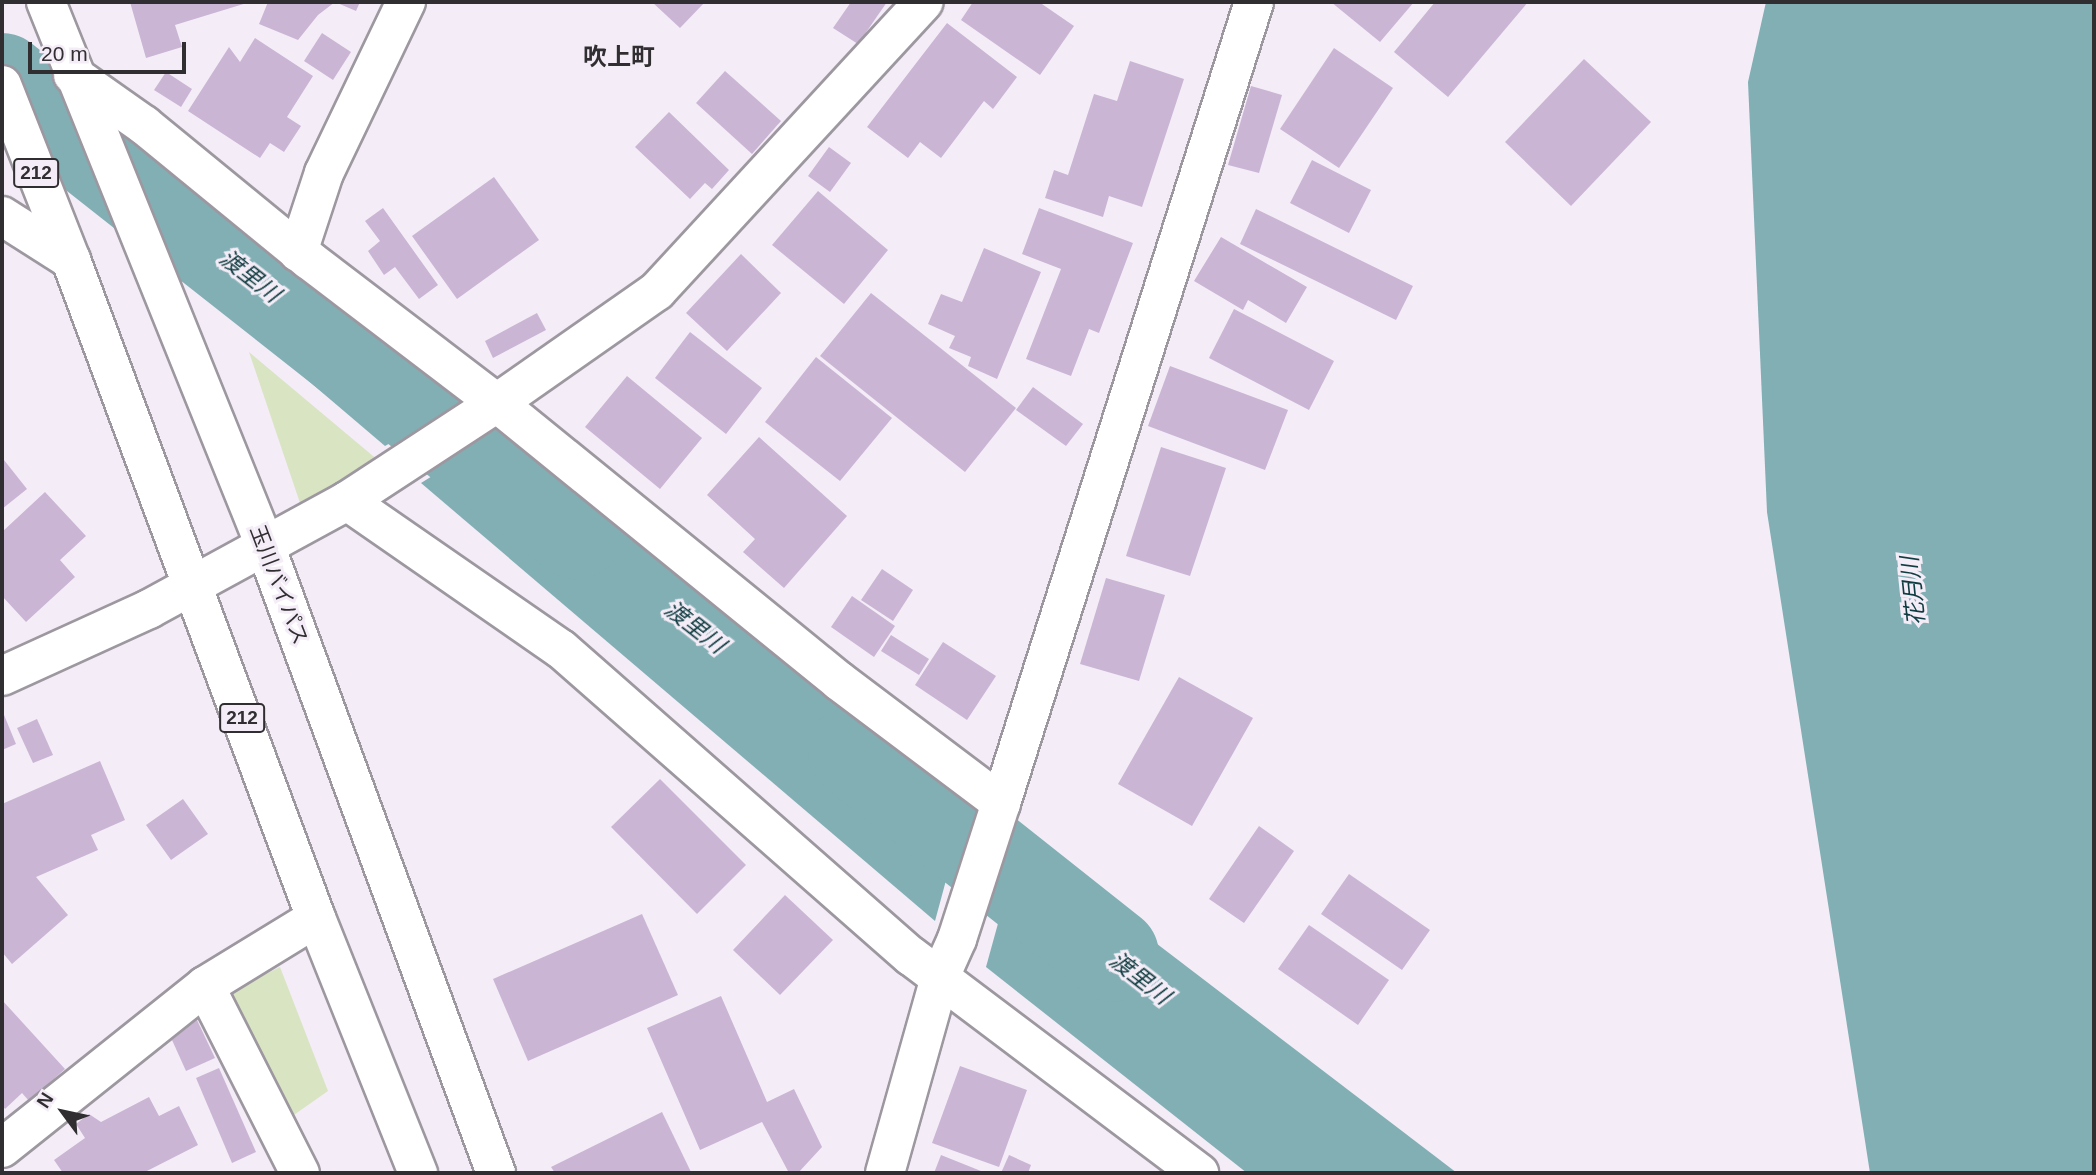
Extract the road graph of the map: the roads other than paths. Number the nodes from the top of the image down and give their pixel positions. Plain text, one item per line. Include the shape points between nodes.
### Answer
1 (46, 2) edge
2 (407, 2) edge
3 (924, 2) edge
4 (1254, 2) edge
5 (74, 75) junction
6 (2, 85) edge
7 (2, 216) edge
8 (298, 252) junction
9 (71, 260) junction
10 (497, 403) junction
11 (347, 501) junction
12 (266, 548) junction
13 (192, 586) junction
14 (2, 676) edge
15 (1000, 803) junction
16 (316, 918) junction
17 (940, 977) junction
18 (205, 986) junction
19 (2, 1148) edge
20 (300, 1173) edge
21 (418, 1173) edge
22 (496, 1173) edge
23 (884, 1173) edge
24 (1199, 1173) edge

1 - 5 main road, 玉川バイパス
2 - 8 main road via 324,173
3 - 10 main road via 657,291
4 - 15 main road
5 - 8 main road via 144,125
5 - 12 main road, 玉川バイパス
6 - 9 main road, 212
7 - 9 main road
8 - 10 main road
9 - 13 main road, 212
10 - 11 main road
10 - 15 main road via 839,681
11 - 12 main road
11 - 17 main road via 561,649
12 - 13 main road
12 - 22 main road, 玉川バイパス
13 - 14 main road
13 - 16 main road, 212
15 - 17 main road via 957,939
16 - 18 main road
16 - 21 main road, 212
17 - 23 main road
17 - 24 main road
18 - 19 main road
18 - 20 main road

